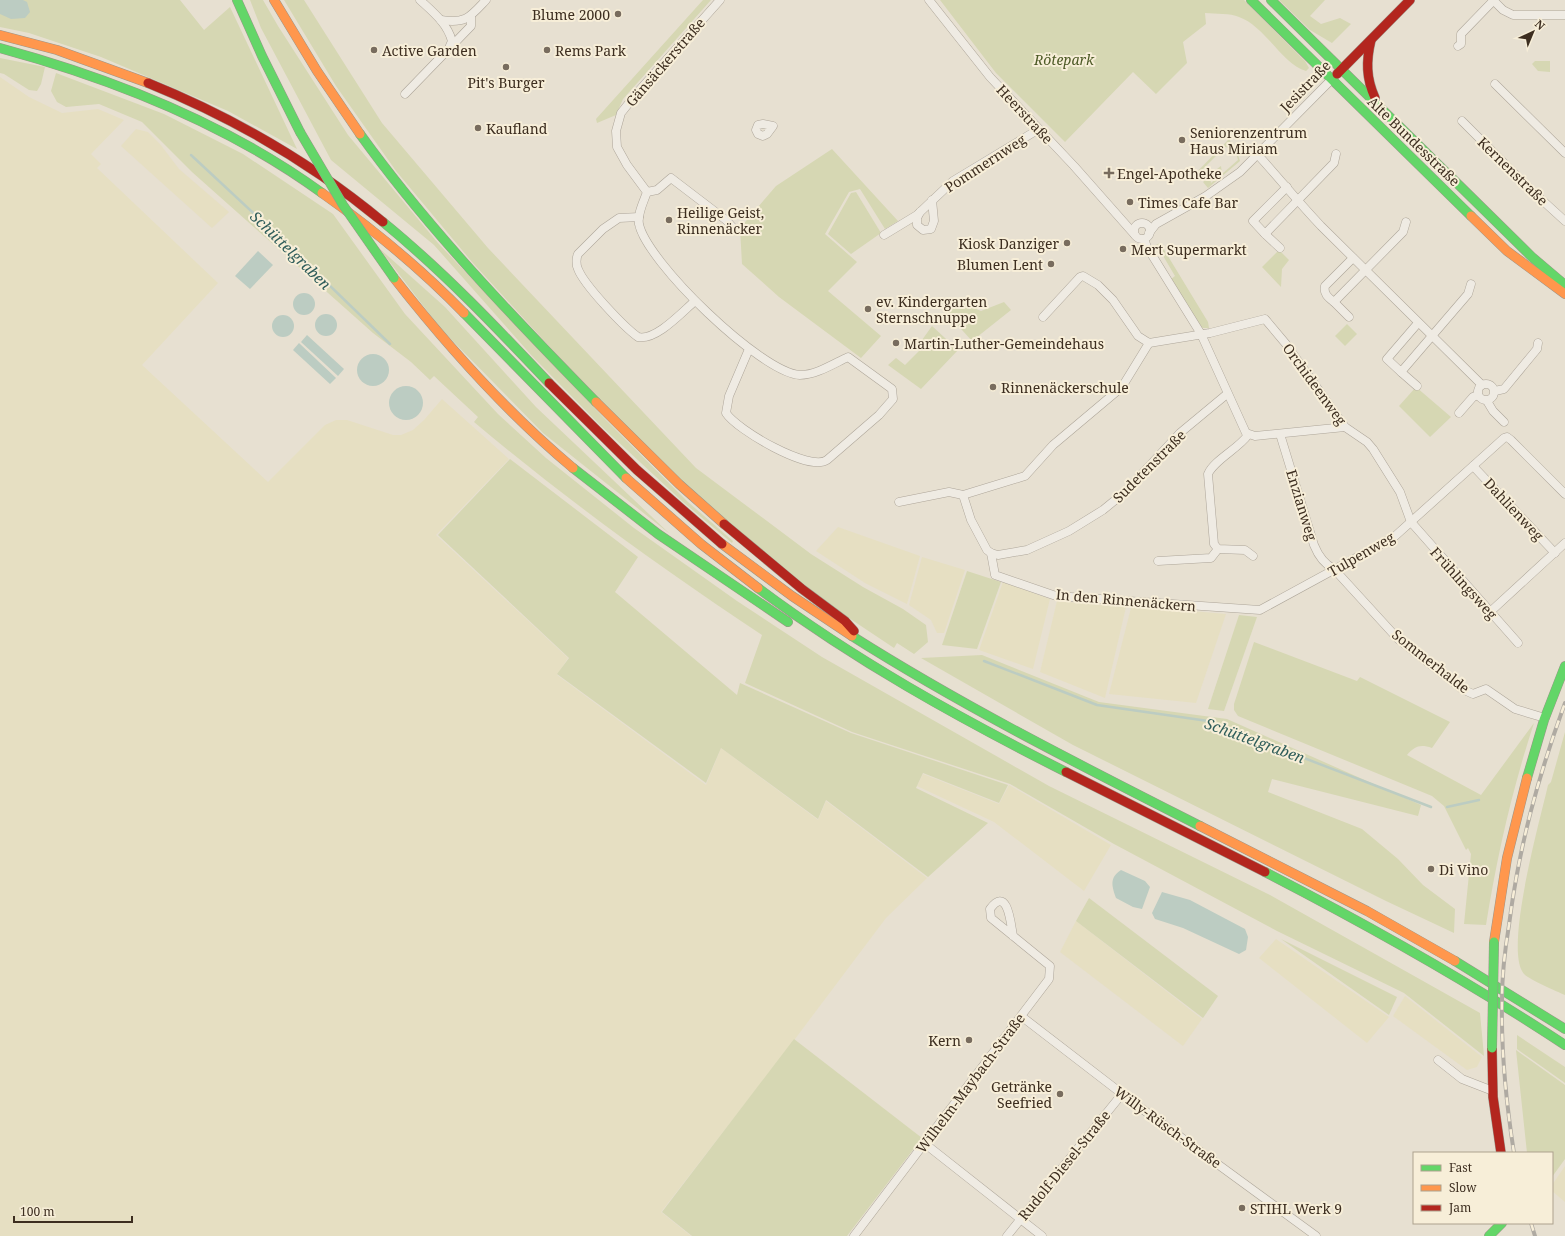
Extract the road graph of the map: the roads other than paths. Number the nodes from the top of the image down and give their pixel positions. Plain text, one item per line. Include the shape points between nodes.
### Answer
1 (237, 0) edge
2 (274, 0) edge
3 (420, 0) edge
4 (486, 0) edge
5 (720, 0) edge
6 (929, 0) edge
7 (1251, 0) edge
8 (1271, 0) edge
9 (1410, 0) edge
10 (1493, 0) edge
11 (1565, 15) edge
12 (471, 16) junction
13 (441, 20) junction
14 (0, 35) edge
15 (1371, 38) junction
16 (1458, 46) dead end
17 (0, 48) edge
18 (449, 48) junction
19 (1341, 69) junction
20 (1331, 80) junction
21 (1495, 84) dead end
22 (405, 94) dead end
23 (1379, 108) junction
24 (1462, 121) dead end
25 (1039, 129) junction
26 (1565, 153) edge
27 (1258, 154) junction
28 (1336, 154) dead end
29 (1287, 187) junction
30 (647, 192) junction
31 (932, 200) junction
32 (1297, 201) junction
33 (920, 212) junction
34 (639, 217) junction
35 (1565, 221) edge
36 (1406, 222) dead end
37 (1156, 224) junction
38 (1146, 225) junction
39 (735, 230) dead end
40 (1135, 231) junction
41 (1265, 234) junction
42 (884, 235) dead end
43 (1147, 236) junction
44 (1280, 248) dead end
45 (1353, 258) junction
46 (1366, 270) junction
47 (1471, 284) dead end
48 (1565, 285) edge
49 (1565, 294) edge
50 (695, 301) junction
51 (1334, 302) junction
52 (1043, 317) dead end
53 (1349, 317) dead end
54 (1418, 323) junction
55 (1201, 334) junction
56 (1432, 336) junction
57 (1149, 343) junction
58 (1538, 344) dead end
59 (749, 349) junction
60 (1401, 372) junction
61 (1482, 385) junction
62 (1417, 386) dead end
63 (1495, 391) junction
64 (1227, 394) junction
65 (1478, 395) junction
66 (1486, 401) junction
67 (1459, 413) dead end
68 (1504, 422) dead end
69 (1345, 427) junction
70 (1280, 434) junction
71 (1248, 435) junction
72 (1474, 467) junction
73 (1565, 494) edge
74 (963, 495) junction
75 (900, 502) dead end
76 (1411, 522) junction
77 (1565, 543) edge
78 (1218, 549) junction
79 (1555, 552) junction
80 (991, 554) junction
81 (1253, 556) dead end
82 (1158, 561) dead end
83 (1334, 569) junction
84 (1260, 610) joint
85 (1490, 612) junction
86 (1518, 643) dead end
87 (871, 649) junction
88 (1565, 666) edge
89 (901, 683) junction
90 (1545, 718) junction
91 (1013, 936) dead end
92 (1021, 1016) junction
93 (1565, 1029) edge
94 (1565, 1045) edge
95 (1438, 1060) dead end
96 (1493, 1091) junction
97 (1122, 1094) junction
98 (924, 1143) junction
99 (1501, 1152) edge
100 (1020, 1219) junction
101 (1501, 1224) edge
102 (854, 1236) edge
103 (1007, 1236) edge
104 (1042, 1236) edge
105 (1316, 1236) edge
106 (1489, 1236) edge

1 - 89 main road, bridge via 300,132 343,205 433,328 490,390 540,440 594,485 684,552 861,668
2 - 87 main road via 321,78 368,145 439,232 520,322 608,416 683,488 773,567 845,621
3 - 13 street
4 - 12 street
5 - 30 street, Gänsäckerstraße via 621,113 616,131 618,147 627,165
6 - 25 street, Heerstraße via 990,77
7 - 20 main road, Alte Bundesstraße
8 - 19 main road, Alte Bundesstraße
9 - 15 main road, Jesistraße
10 - 11 street via 1513,15
10 - 16 street via 1461,34 1461,44
12 - 13 street via 463,21
12 - 18 street via 471,26
13 - 18 street via 450,32 452,41
14 - 87 main road via 97,63 188,99 262,138 336,185 376,215 432,264 601,436 677,507 786,593
15 - 19 main road, Jesistraße
15 - 23 main road via 1366,67 1368,86
17 - 89 main road via 79,70 178,109 253,148 324,193 377,232 423,272 601,455 681,527 786,610
18 - 22 street
19 - 20 main road, Jesistraße
19 - 23 main road, Alte Bundesstraße
20 - 27 street, Jesistraße
20 - 49 main road, Alte Bundesstraße via 1507,251
21 - 26 street
23 - 48 main road, Alte Bundesstraße via 1532,257
24 - 35 street, Kernenstraße
25 - 31 street, Pommernweg via 971,169
25 - 40 street, Heerstraße via 1125,225
27 - 29 street
27 - 37 street, Jesistraße via 1240,172 1206,196
28 - 32 street via 1334,163
29 - 32 street
29 - 41 street via 1253,221
30 - 34 street
30 - 39 street via 657,190 671,178 726,220
31 - 33 street, Pommernweg
31 - 33 street, Pommernweg via 934,221 931,229 927,231 917,225
32 - 41 street
32 - 45 street
33 - 42 street, Pommernweg
34 - 50 street via 642,233
34 - 50 street via 619,218 603,229 577,257 578,269 604,304 638,337 644,338 655,334
36 - 46 street via 1403,232
37 - 38 street, Jesistraße
37 - 43 street, Jesistraße
38 - 40 street via 1139,224
38 - 43 street via 1149,228
40 - 43 street via 1138,238
41 - 44 street
43 - 55 street via 1147,248
45 - 46 street
45 - 51 street via 1325,286 1326,295
46 - 51 street
46 - 54 street
47 - 56 street via 1468,294
50 - 59 street
51 - 53 street
52 - 57 street via 1080,277 1084,276 1113,300 1138,336
54 - 56 street
54 - 60 street via 1387,360
55 - 57 street
55 - 64 street
55 - 69 street, Orchideenweg via 1265,319
56 - 60 street
56 - 61 street
57 - 74 street via 1122,387 1053,445 1026,476
58 - 63 street via 1537,349 1504,389
59 - 59 street via 778,369 800,375 821,370 848,357 892,389 892,400 879,415 827,460 819,463 810,462 765,442 735,423 726,414 730,396
60 - 62 street
61 - 63 street via 1490,384
61 - 65 street via 1478,389
63 - 66 street via 1493,398
64 - 71 street via 1243,430
64 - 80 street, Sudetenstraße via 1180,433 1125,492 1103,510 1069,531 1027,550
65 - 66 street
65 - 67 street via 1472,397
66 - 68 street
69 - 70 street
69 - 76 street, Orchideenweg via 1373,449 1400,492
70 - 71 street
70 - 83 street, Enzianweg via 1314,545 1324,561
71 - 78 street via 1208,474 1212,538
72 - 73 street, Tulpenweg via 1507,437
72 - 76 street, Tulpenweg
72 - 79 street, Dahlienweg
74 - 75 street via 949,492
74 - 80 street via 971,520
76 - 83 street, Tulpenweg via 1394,537
76 - 85 street, Frühlingsweg
77 - 79 street
78 - 81 street via 1245,550
78 - 82 street via 1212,558
79 - 85 street
80 - 84 street, In den Rinnenäckern via 995,575 1056,596
83 - 84 street, Tulpenweg
83 - 90 street, Sommerhalde via 1398,639 1462,689 1473,694 1486,689 1515,709
85 - 86 street, Frühlingsweg
87 - 93 main road via 909,673 1028,738 1381,919 1463,965
88 - 90 main road
89 - 94 main road via 1012,744 1366,925 1458,977
90 - 96 main road, bridge via 1512,828 1500,892 1492,985
91 - 92 street, Wilhelm-Maybach-Straße via 1050,966 1049,979
92 - 97 street, Willy-Rüsch-Straße
92 - 98 street, Wilhelm-Maybach-Straße
95 - 96 street via 1462,1080
96 - 99 main road
97 - 100 street, Rudolf-Diesel-Straße
97 - 105 street, Willy-Rüsch-Straße
98 - 100 street
98 - 102 street, Wilhelm-Maybach-Straße
100 - 103 street, Rudolf-Diesel-Straße
100 - 104 street
101 - 106 main road

